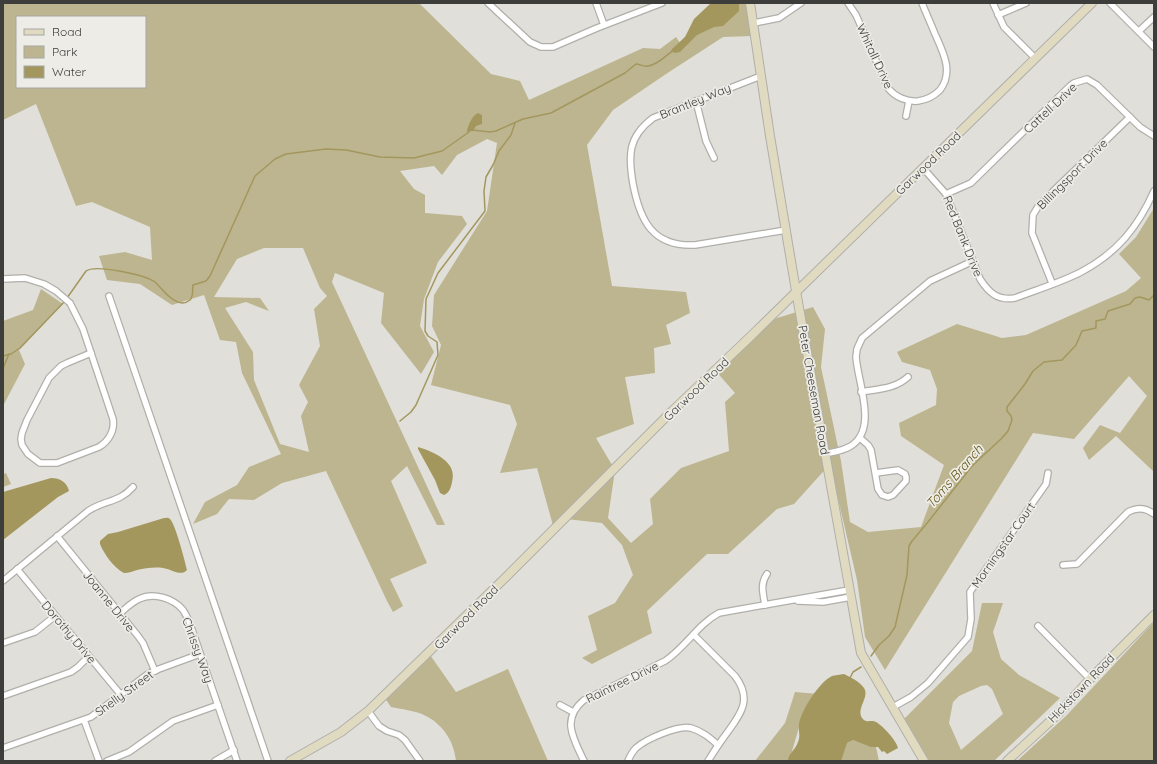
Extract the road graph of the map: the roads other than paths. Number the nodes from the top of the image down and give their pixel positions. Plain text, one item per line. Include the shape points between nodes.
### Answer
1 (488, 3) edge
2 (596, 3) edge
3 (662, 3) edge
4 (750, 3) edge
5 (801, 3) edge
6 (848, 3) edge
7 (922, 3) edge
8 (993, 3) edge
9 (1026, 3) edge
10 (1092, 3) edge
11 (1110, 3) edge
12 (998, 15) junction
13 (1154, 17) edge
14 (754, 23) junction
15 (604, 25) junction
16 (1139, 31) junction
17 (1154, 47) edge
18 (1035, 58) junction
19 (761, 76) junction
20 (696, 101) junction
21 (909, 101) junction
22 (906, 116) dead end
23 (1130, 117) junction
24 (1154, 136) edge
25 (714, 158) dead end
26 (923, 168) junction
27 (1154, 191) edge
28 (946, 194) junction
29 (786, 230) junction
30 (973, 261) junction
31 (3, 279) edge
32 (1052, 283) junction
33 (796, 291) junction
34 (109, 296) dead end
35 (91, 353) junction
36 (908, 377) dead end
37 (861, 392) junction
38 (860, 438) junction
39 (825, 454) junction
40 (1048, 472) dead end
41 (876, 473) junction
42 (133, 487) dead end
43 (1154, 514) edge
44 (57, 536) junction
45 (1063, 565) dead end
46 (17, 569) junction
47 (767, 574) dead end
48 (3, 581) edge
49 (850, 594) junction
50 (765, 605) junction
51 (119, 614) junction
52 (1154, 615) edge
53 (55, 616) junction
54 (1038, 626) dead end
55 (694, 635) junction
56 (3, 643) edge
57 (200, 654) junction
58 (89, 656) junction
59 (155, 671) junction
60 (1090, 679) junction
61 (122, 695) junction
62 (3, 696) edge
63 (218, 705) junction
64 (560, 705) dead end
65 (892, 706) junction
66 (368, 711) junction
67 (573, 712) junction
68 (84, 720) junction
69 (718, 745) junction
70 (3, 748) edge
71 (234, 750) junction
72 (99, 761) edge
73 (107, 761) edge
74 (215, 761) edge
75 (237, 761) edge
76 (268, 761) edge
77 (290, 761) edge
78 (420, 761) edge
79 (584, 761) edge
80 (628, 761) edge
81 (708, 761) edge
82 (924, 761) edge
83 (1008, 761) edge

1 - 15 street via 526,40 541,47 557,46
2 - 15 street
3 - 15 street
4 - 14 street, Peter Cheeseman Road
5 - 14 street via 779,18
6 - 21 street, Whitall Drive via 856,15 886,84 893,94
7 - 21 street via 943,52 947,71 944,84 934,95 925,100
8 - 12 street
9 - 12 street
10 - 18 street, Garwood Road
11 - 16 street
12 - 18 street via 1007,30
13 - 16 street
14 - 19 street, Peter Cheeseman Road
16 - 17 street
18 - 26 street, Garwood Road
19 - 20 street, Brantley Way
19 - 29 street, Peter Cheeseman Road
20 - 25 street via 706,141
20 - 29 street, Brantley Way via 653,118 640,130 633,142 630,164 638,207 646,224 663,239 685,245
21 - 22 street
23 - 24 street, Cattell Drive
23 - 28 street, Cattell Drive via 1097,85 1087,79 1074,83 971,183
23 - 32 street, Billingsport Drive via 1039,205 1032,215 1032,233
26 - 28 street, Red Bank Drive
26 - 33 street, Garwood Road
27 - 32 street, Red Bank Drive via 1124,241 1106,257 1080,272
28 - 30 street, Red Bank Drive
29 - 33 street, Peter Cheeseman Road
30 - 32 street, Red Bank Drive via 987,289 994,296 1004,299 1015,298
30 - 37 street via 930,281 864,335 856,357
31 - 35 street via 25,278 56,291 70,304 83,329
33 - 39 street, Peter Cheeseman Road
33 - 66 street, Garwood Road
34 - 76 street
35 - 35 street via 114,427 105,444 99,447 57,463 40,463 28,454 22,445 22,433 27,420 49,378 61,366
36 - 37 street via 896,386
37 - 38 street via 866,420
38 - 39 street via 847,448
38 - 41 street via 870,447
39 - 49 street, Peter Cheeseman Road
40 - 65 street, Morningstar Court via 1046,484 970,592 971,619 968,637 928,684 911,697
41 - 41 street via 878,489 884,496 891,496 906,479 905,474 898,470
42 - 44 street via 119,499 94,507
43 - 45 street via 1139,509 1128,512 1077,564
44 - 46 street
44 - 51 street, Joanne Drive
46 - 48 street
46 - 53 street, Dorothy Drive
47 - 50 street via 762,586
49 - 50 street, Raintree Drive
49 - 65 street, Peter Cheeseman Road via 861,654
50 - 55 street, Raintree Drive via 719,613
51 - 57 street, Chrissy Way via 145,596 175,602 189,621
51 - 59 street, Joanne Drive via 143,643
52 - 60 street, Hickstown Road
53 - 56 street via 36,632
53 - 58 street, Dorothy Drive
54 - 60 street
55 - 67 street, Raintree Drive via 665,661 589,697
55 - 69 street via 734,676 743,693 740,714
57 - 59 street, Shelly Street
57 - 63 street, Chrissy Way
58 - 61 street, Dorothy Drive
58 - 62 street via 71,672
59 - 61 street, Shelly Street
60 - 83 street, Hickstown Road via 1058,714
61 - 68 street, Shelly Street
63 - 71 street, Chrissy Way
63 - 73 street via 173,721 129,752
64 - 67 street
65 - 82 street, Peter Cheeseman Road
66 - 77 street, Garwood Road via 341,732
66 - 78 street via 379,726 405,740
67 - 79 street, Raintree Drive via 572,732
68 - 70 street, Shelly Street
68 - 72 street
69 - 80 street via 694,729 675,728 641,744
69 - 81 street
71 - 74 street
71 - 75 street, Chrissy Way

